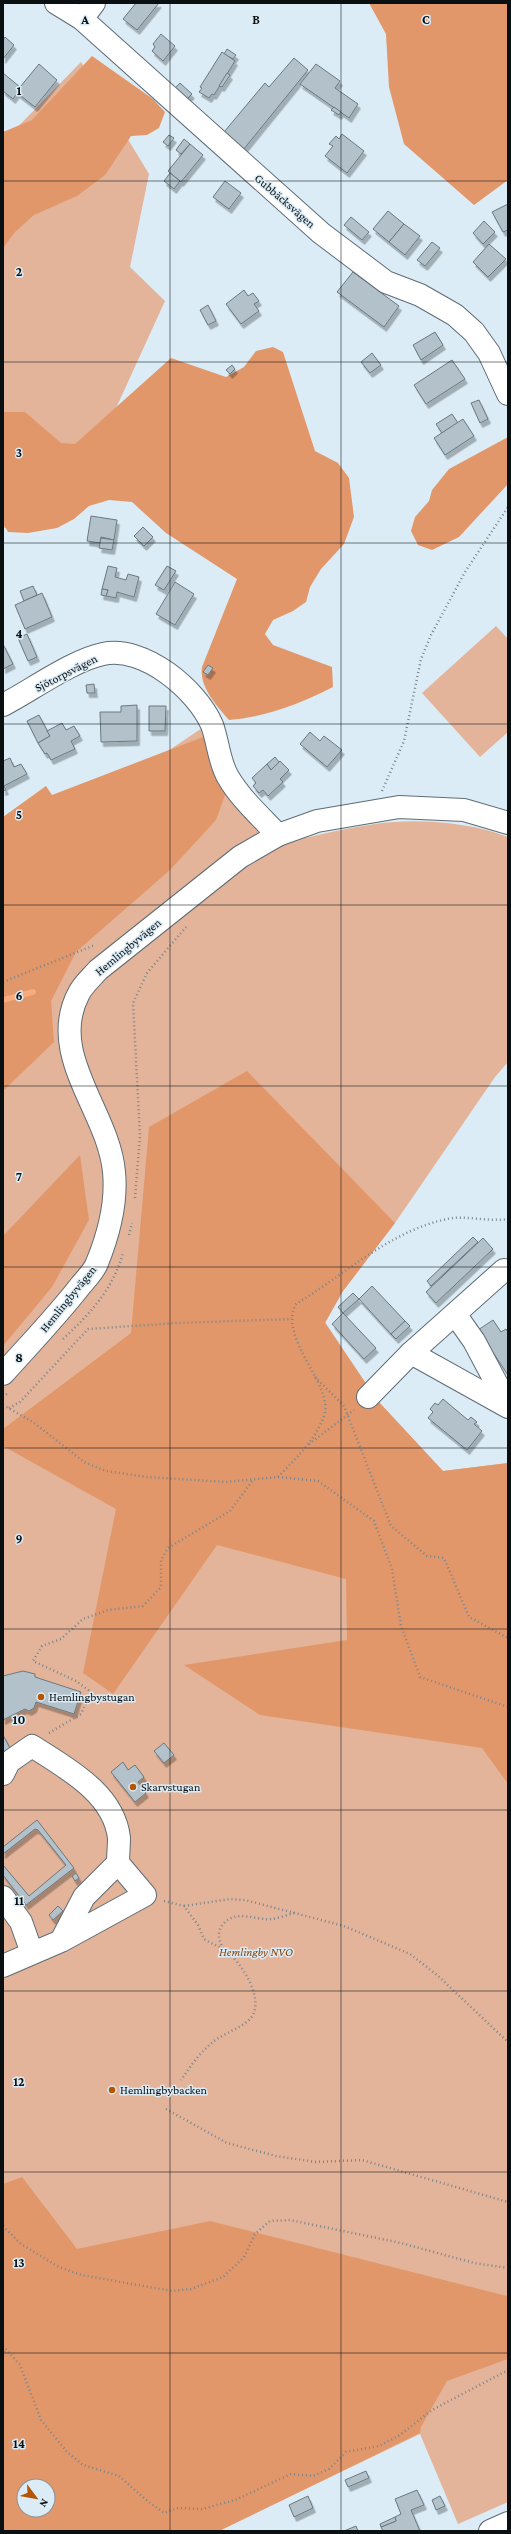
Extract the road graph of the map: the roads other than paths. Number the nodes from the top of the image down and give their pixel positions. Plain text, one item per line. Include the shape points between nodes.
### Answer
1 (56, 3) edge
2 (88, 11) edge
3 (508, 394) edge
4 (3, 705) edge
5 (508, 823) edge
6 (278, 834) junction
7 (508, 1271) edge
8 (455, 1314) junction
9 (411, 1353) junction
10 (8, 1381) edge
11 (368, 1397) road end
12 (508, 1406) edge
13 (3, 1774) edge
14 (118, 1863) junction
15 (3, 1897) edge
16 (61, 1941) junction
17 (32, 1953) junction
18 (3, 1966) edge
19 (508, 2523) edge
20 (490, 2531) edge

1 - 2 street, Gubbäcksvägen
2 - 3 street, Gubbäcksvägen via 321,233 386,282 420,295 455,314 474,332 489,353
4 - 6 street, Sjötorpsvägen via 72,667 103,654 120,654 156,665 176,680 198,703 211,724 228,776 253,809
5 - 6 street, Hemlingbyvägen via 464,810 399,807 317,821
6 - 10 street, Hemlingbyvägen via 240,857 156,922 98,970 79,992 72,1011 70,1031 74,1064 105,1131 114,1172 112,1215 97,1265
7 - 8 street via 504,1270
8 - 9 street
8 - 12 street via 474,1341
9 - 11 street
9 - 12 street
13 - 14 street via 9,1762 32,1746 70,1770 88,1786 111,1814 118,1838
14 - 16 street via 84,1897
14 - 16 street via 145,1896
15 - 17 street via 22,1922
16 - 17 street
17 - 18 street
19 - 20 street

